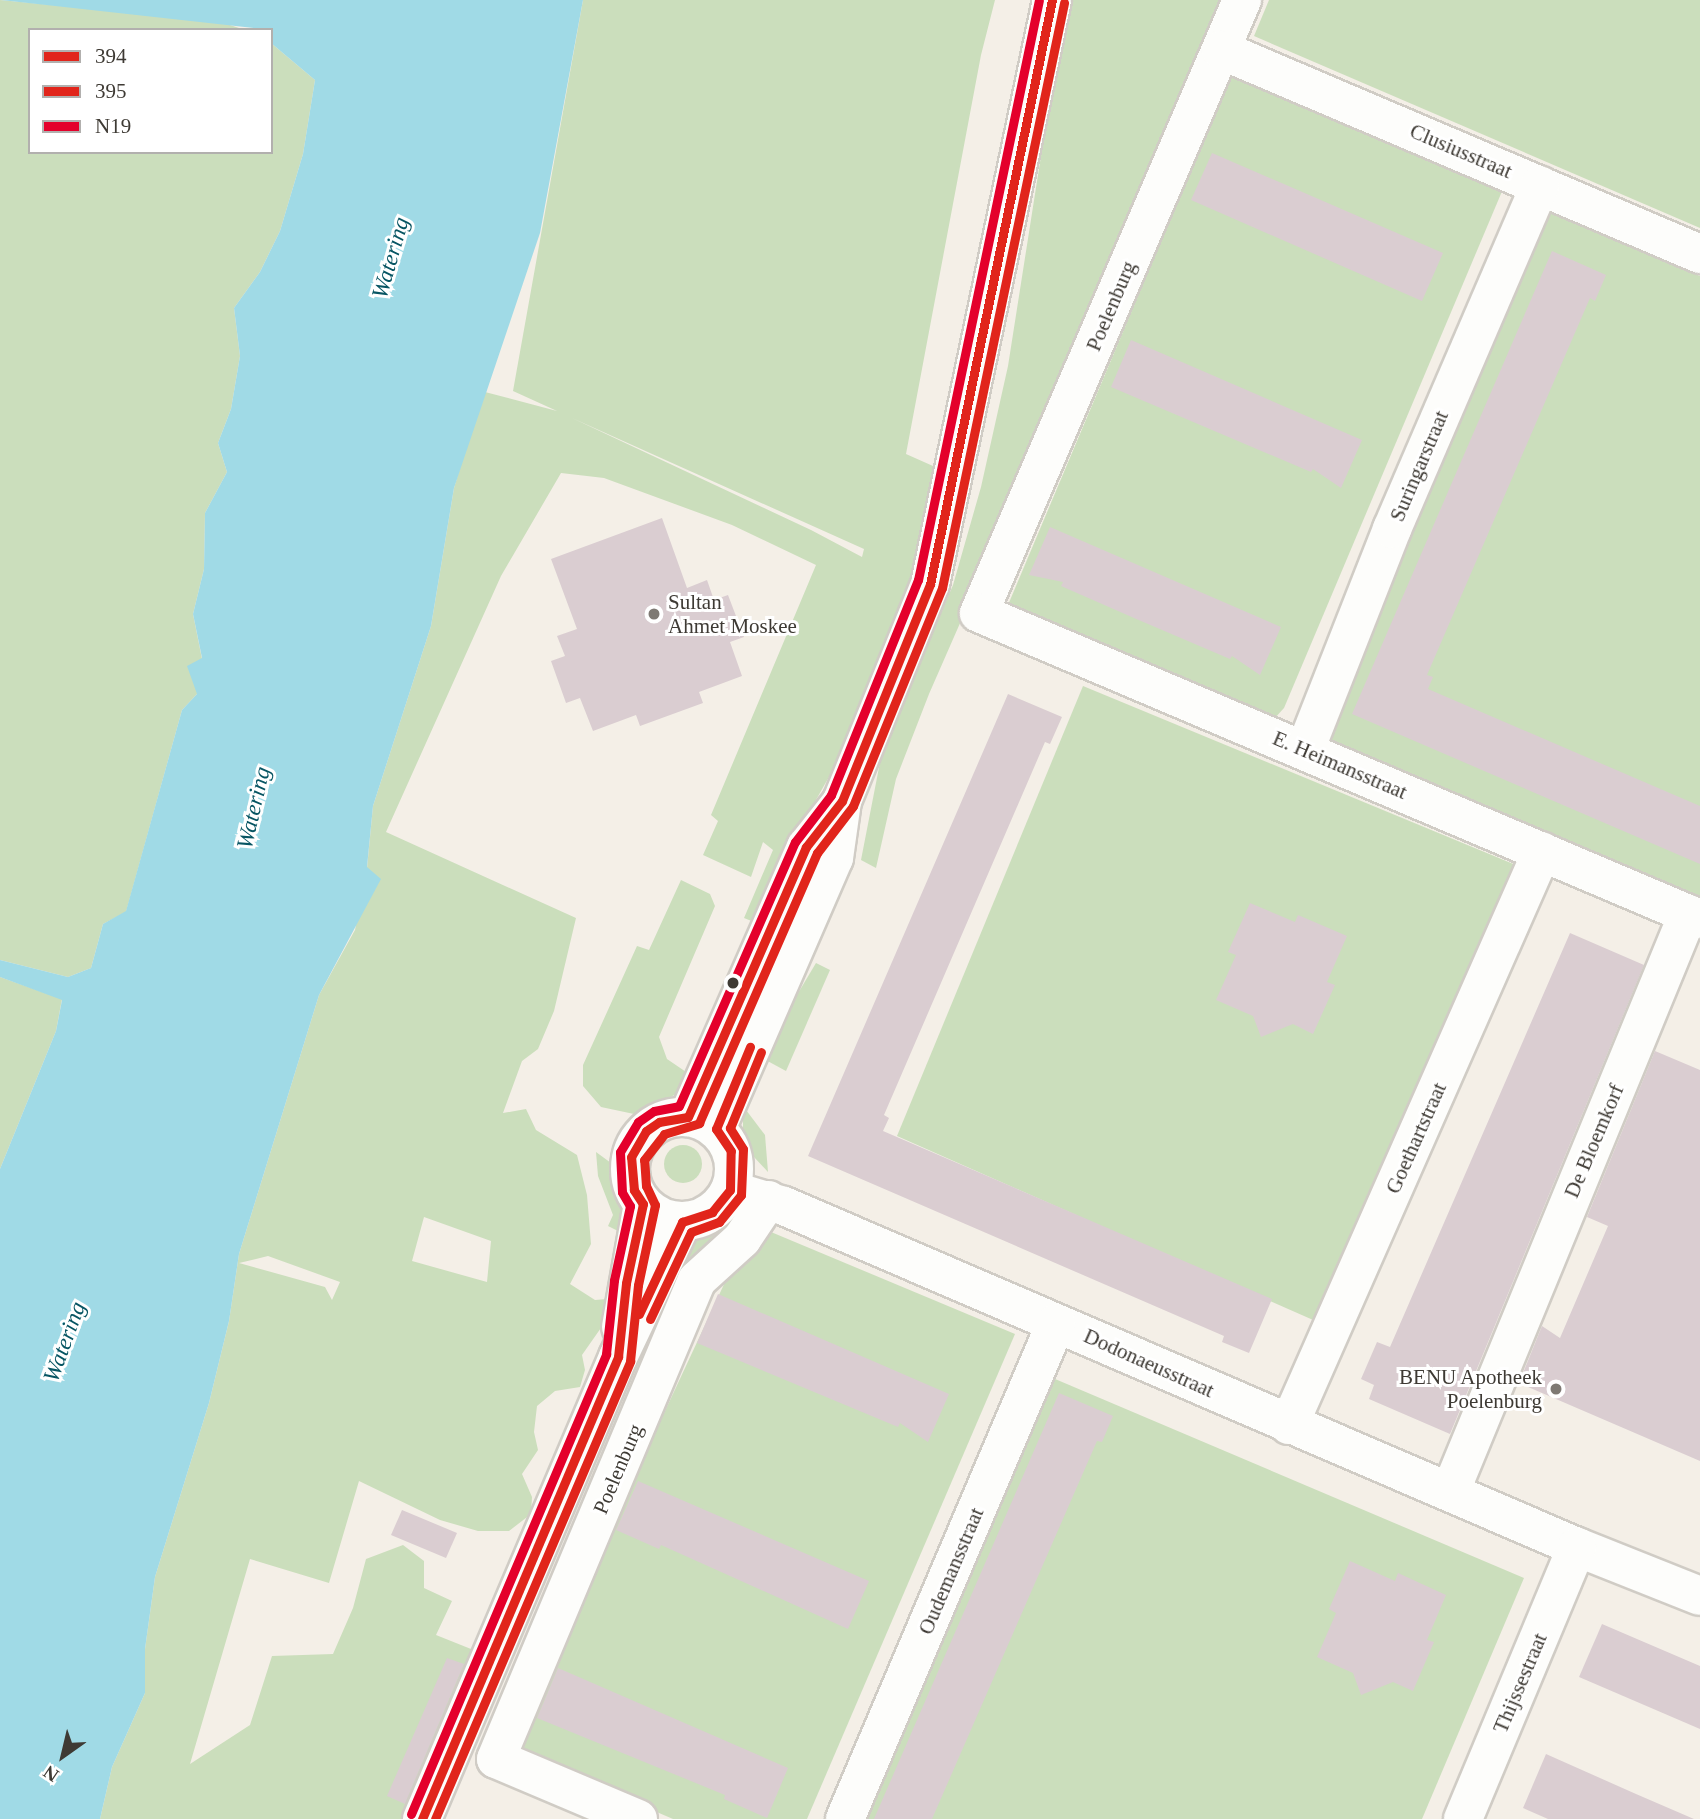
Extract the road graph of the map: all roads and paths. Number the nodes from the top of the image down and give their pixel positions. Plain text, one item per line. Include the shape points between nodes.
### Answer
1 (1052, 0) edge
2 (1242, 0) edge
3 (1221, 50) junction
4 (1540, 186) junction
5 (1700, 254) edge
6 (979, 613) joint
7 (1305, 750) junction
8 (1542, 851) junction
9 (1694, 917) edge
10 (702, 1123) junction
11 (730, 1190) junction
12 (768, 1200) junction
13 (643, 1204) junction
14 (682, 1222) junction
15 (1056, 1323) junction
16 (618, 1357) junction
17 (1289, 1425) junction
18 (1451, 1490) junction
19 (1577, 1547) junction
20 (1700, 1596) edge
21 (422, 1819) edge
22 (638, 1819) edge
23 (845, 1819) edge
24 (1463, 1819) edge

1 - 10 street via 930,584 842,801 834,859
2 - 3 street, Poelenburg
3 - 4 street, Clusiusstraat
3 - 6 street, Poelenburg
4 - 5 street, Clusiusstraat
4 - 7 street, Suringarstraat via 1392,529
6 - 7 street, E. Heimansstraat
7 - 8 street, E. Heimansstraat
8 - 9 street, E. Heimansstraat
8 - 17 street, Goethartstraat
9 - 18 street, De Bloemkorf
10 - 11 street via 734,1164
10 - 13 street via 659,1122 637,1142 630,1174
11 - 12 street, Dodonaeusstraat
11 - 14 street via 712,1212
12 - 15 street, Dodonaeusstraat
12 - 22 street, Poelenburg via 742,1239 697,1280 496,1759
13 - 14 street via 656,1214
13 - 16 street, Poelenburg via 626,1283
14 - 16 street, Poelenburg
15 - 17 street, Dodonaeusstraat
15 - 23 street, Oudemansstraat
16 - 21 street, Poelenburg
17 - 18 street, Dodonaeusstraat
18 - 19 street, Dodonaeusstraat
19 - 20 street, Dodonaeusstraat
19 - 24 street, Thijssestraat

